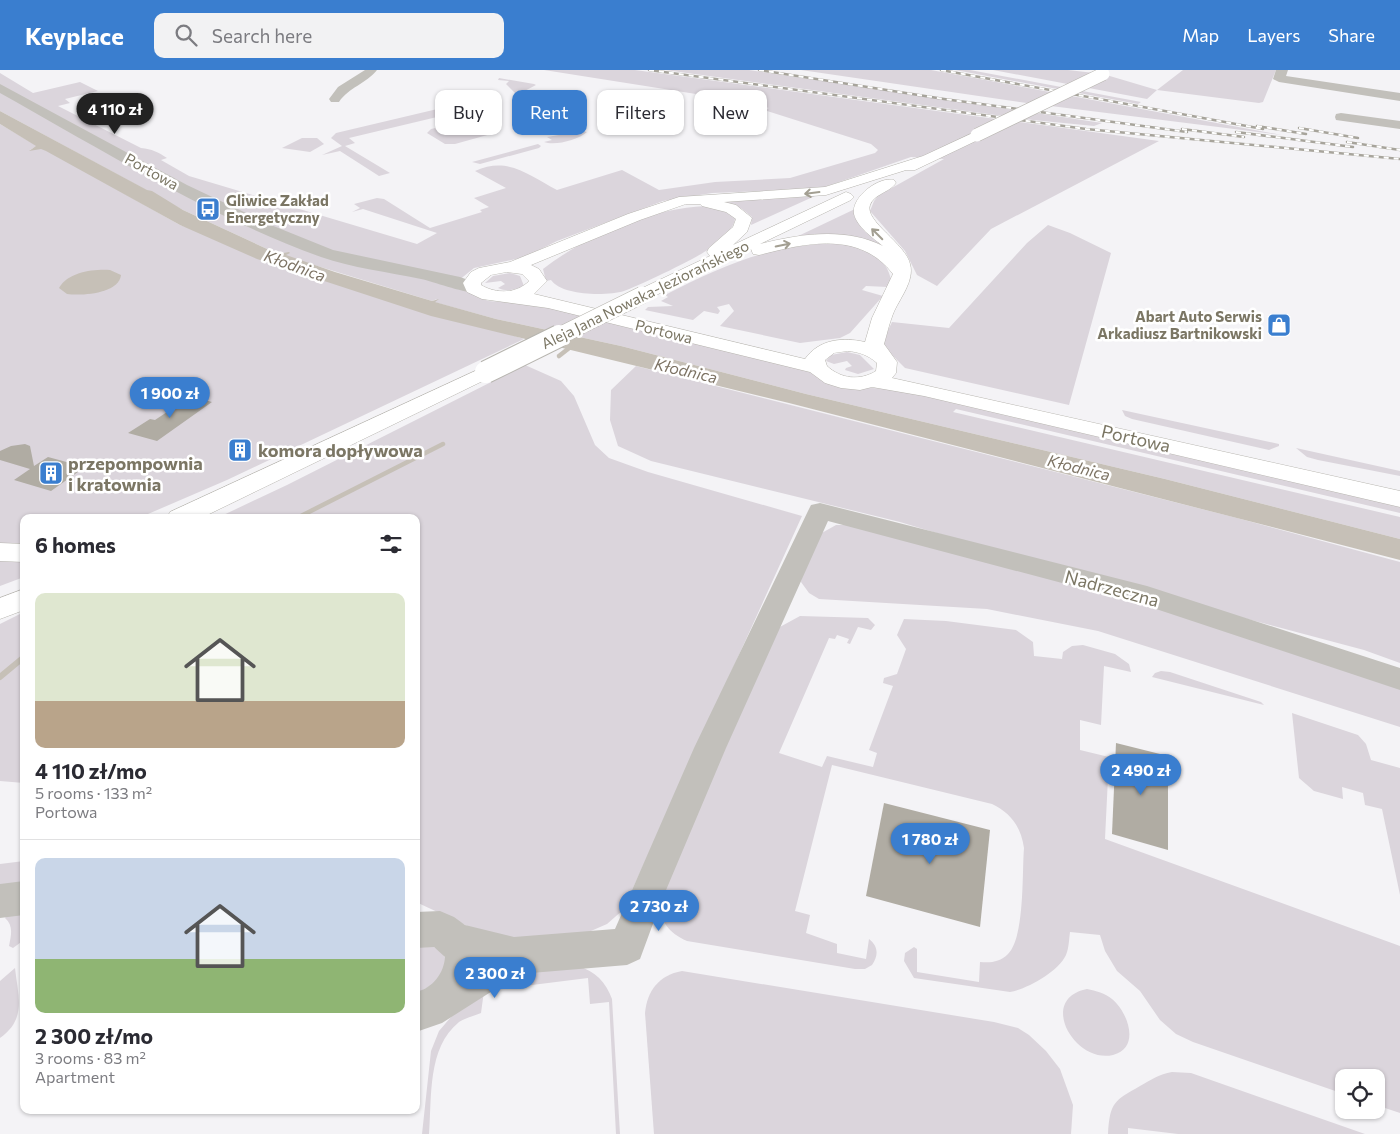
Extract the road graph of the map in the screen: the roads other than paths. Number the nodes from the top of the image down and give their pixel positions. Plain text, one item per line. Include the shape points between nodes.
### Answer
1 (371, 70) edge
2 (1108, 72) edge
3 (1281, 75) edge
4 (0, 88) edge
5 (1400, 97) edge
6 (335, 99) dead end
7 (1341, 116) dead end
8 (1400, 125) edge
9 (926, 159) junction
10 (661, 208) junction
11 (576, 241) junction
12 (308, 246) junction
13 (512, 267) junction
14 (482, 272) junction
15 (901, 273) junction
16 (536, 280) junction
17 (473, 288) junction
18 (648, 292) junction
19 (511, 296) junction
20 (883, 314) junction
21 (848, 345) junction
22 (820, 360) junction
23 (880, 367) junction
24 (265, 479) junction
25 (1400, 485) edge
26 (1400, 499) edge
27 (171, 514) edge
28 (188, 514) edge
29 (204, 514) edge
30 (0, 552) edge
31 (20, 553) edge
32 (20, 588) edge
33 (0, 596) edge
34 (20, 600) edge
35 (0, 609) edge
36 (1400, 679) edge
37 (20, 898) edge
38 (0, 901) edge
39 (420, 930) edge
40 (457, 940) junction
41 (514, 956) junction
42 (432, 1004) edge

1 - 6 street via 365,77 339,90
2 - 9 main road, Aleja Jana Nowaka-Jeziorańskiego, bridge
3 - 5 street
4 - 12 street, Portowa via 218,206
7 - 8 street
9 -> 10 main road via 826,191 698,198
15 -> 9 main road via 902,263 868,224 862,207 874,192
9 - 18 main road, Aleja Jana Nowaka-Jeziorańskiego
10 - 11 main road
10 - 18 main road via 712,204 731,208 744,218 740,229 719,249
11 - 13 main road
11 - 16 main road via 542,266
12 - 14 street, Portowa via 447,270
12 - 17 street, Portowa via 339,257 454,281
13 - 14 main road
13 - 16 main road, Portowa via 530,271
14 - 17 main road via 472,283
18 -> 15 main road via 762,249 826,239 870,248 883,254
15 - 20 main road
16 - 19 main road via 522,293
16 - 22 main road, Portowa via 554,294 784,348
17 - 19 main road, Portowa via 490,296
18 - 24 main road, Aleja Jana Nowaka-Jeziorańskiego, bridge
19 - 22 main road, Portowa
20 - 21 main road
20 - 23 main road via 874,344
21 - 22 main road
21 - 23 main road via 870,349
22 - 23 main road via 827,377 844,382
23 - 25 main road, Portowa
23 - 26 main road, Portowa via 961,398
24 - 27 main road
24 - 28 main road, Aleja Jana Nowaka-Jeziorańskiego
24 - 29 main road
30 - 31 main road
32 - 33 main road
34 - 35 main road
36 - 41 street, Nadrzeczna via 1147,596 820,511 710,748 627,946
37 - 38 street
39 - 40 street via 440,930
40 - 41 street
40 - 42 street via 463,952 464,968 458,982
41 - 42 street

